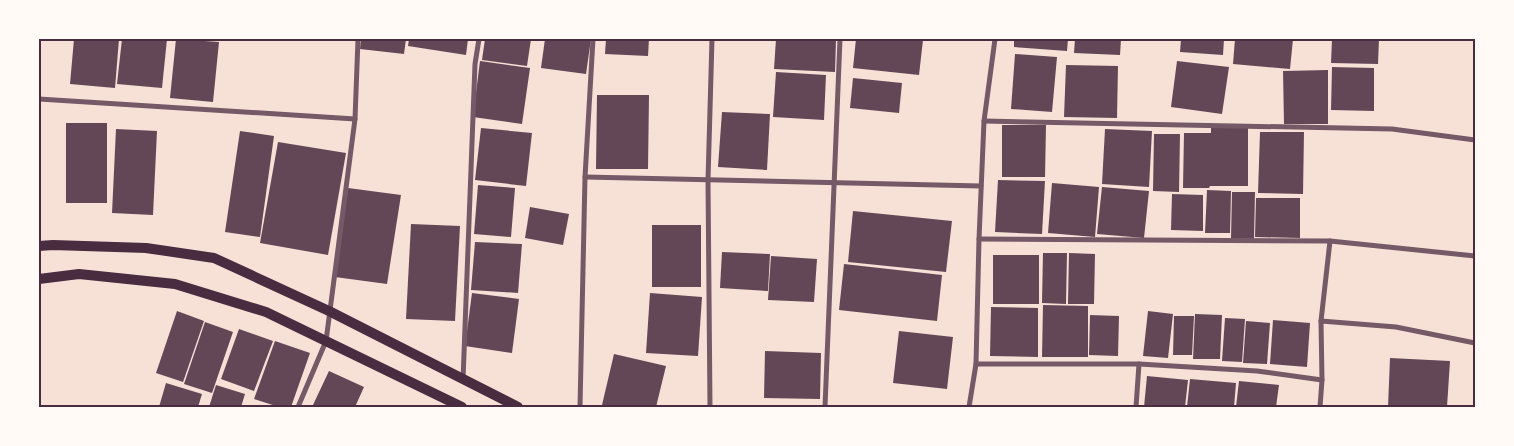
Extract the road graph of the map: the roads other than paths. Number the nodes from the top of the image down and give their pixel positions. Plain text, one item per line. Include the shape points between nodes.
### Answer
1 (358, 39) edge
2 (479, 39) edge
3 (593, 39) edge
4 (712, 39) edge
5 (840, 39) edge
6 (995, 39) edge
7 (39, 99) edge
8 (355, 119) junction
9 (984, 121) junction
10 (1475, 140) edge
11 (585, 177) junction
12 (708, 180) junction
13 (833, 183) junction
14 (981, 186) junction
15 (979, 239) junction
16 (1330, 241) junction
17 (39, 246) edge
18 (1475, 256) edge
19 (39, 278) edge
20 (329, 311) junction
21 (1321, 321) junction
22 (326, 341) junction
23 (1475, 343) edge
24 (976, 364) junction
25 (1138, 364) junction
26 (463, 380) junction
27 (1322, 380) junction
28 (298, 407) edge
29 (462, 407) edge
30 (518, 407) edge
31 (580, 407) edge
32 (710, 407) edge
33 (825, 407) edge
34 (969, 407) edge
35 (1136, 407) edge
36 (1320, 407) edge

1 - 8 street
2 - 26 street via 475,64
3 - 11 street
4 - 12 street
5 - 13 street
6 - 9 street
7 - 8 street
8 - 20 street
9 - 10 street via 1392,129
9 - 14 street
11 - 12 street
11 - 31 street
12 - 13 street
12 - 32 street
13 - 14 street
13 - 33 street
14 - 15 street
15 - 16 street
15 - 24 street
16 - 18 street
16 - 21 street
17 - 20 main road via 146,248 214,258
19 - 22 main road via 78,274 175,284 266,312
20 - 22 street
20 - 26 main road
21 - 23 street via 1396,327
21 - 27 street
22 - 28 street
22 - 29 main road
24 - 25 street
24 - 34 street
25 - 27 street via 1256,371
25 - 35 street
26 - 30 main road
27 - 36 street

